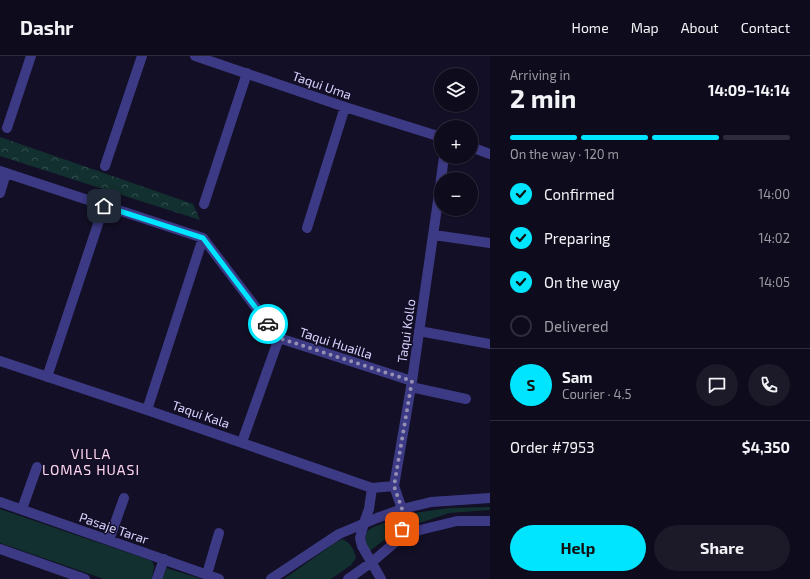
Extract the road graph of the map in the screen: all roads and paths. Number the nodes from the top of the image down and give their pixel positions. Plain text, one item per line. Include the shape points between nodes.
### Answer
1 (30, 56) edge
2 (142, 56) edge
3 (195, 56) edge
4 (247, 74) junction
5 (345, 107) junction
6 (7, 128) dead end
7 (434, 135) edge
8 (478, 150) edge
9 (490, 154) edge
10 (105, 166) dead end
11 (3, 172) edge
12 (0, 193) edge
13 (204, 204) dead end
14 (104, 206) junction
15 (436, 216) edge
16 (307, 228) dead end
17 (434, 235) junction
18 (203, 238) junction
19 (490, 243) edge
20 (419, 331) junction
21 (279, 338) junction
22 (490, 344) edge
23 (0, 361) edge
24 (47, 377) junction
25 (412, 384) junction
26 (466, 398) dead end
27 (147, 410) junction
28 (242, 442) junction
29 (37, 467) dead end
30 (394, 486) junction
31 (372, 488) junction
32 (124, 498) dead end
33 (490, 498) edge
34 (0, 502) edge
35 (402, 509) junction
36 (22, 510) junction
37 (490, 521) edge
38 (364, 524) junction
39 (219, 533) dead end
40 (399, 539) junction
41 (109, 540) junction
42 (0, 549) edge
43 (164, 559) junction
44 (372, 562) junction
45 (207, 574) junction
46 (85, 579) edge
47 (157, 579) edge
48 (219, 579) edge
49 (271, 579) edge
50 (348, 579) edge
51 (381, 579) edge

1 - 6 street
2 - 10 street
3 - 4 street, Taqui Uma
4 - 5 street, Taqui Uma
4 - 13 street
5 - 7 street, Taqui Uma
5 - 16 street
8 - 9 street
11 - 12 street
11 - 14 street
14 - 18 street
14 - 24 street
15 - 17 street, Taqui Kollo
17 - 19 street
17 - 20 street, Taqui Kollo
18 - 21 street, Taqui Huailla
18 - 27 street
20 - 22 street
20 - 25 street, Taqui Kollo
21 - 25 street, Taqui Huailla
21 - 28 street
23 - 24 street, Taqui Kala
24 - 27 street, Taqui Kala
25 - 26 street, Taqui Huailla
25 - 30 street, Taqui Kollo
27 - 28 street, Taqui Kala
28 - 31 street, Taqui Kala
29 - 36 street
30 - 31 street, Taqui Kala
30 - 35 street
31 - 38 street
32 - 41 street
33 - 35 street via 431,502
34 - 36 street, Pasaje Tarar
35 - 38 street
35 - 40 street via 404,521
36 - 41 street, Pasaje Tarar
37 - 40 street via 457,521 420,530
38 - 44 street via 360,538
38 - 49 street via 338,534
39 - 45 street
40 - 44 street
41 - 43 street, Pasaje Tarar
42 - 46 street
43 - 45 street, Pasaje Tarar
43 - 47 street
44 - 50 street
44 - 51 street
45 - 48 street, Pasaje Tarar

